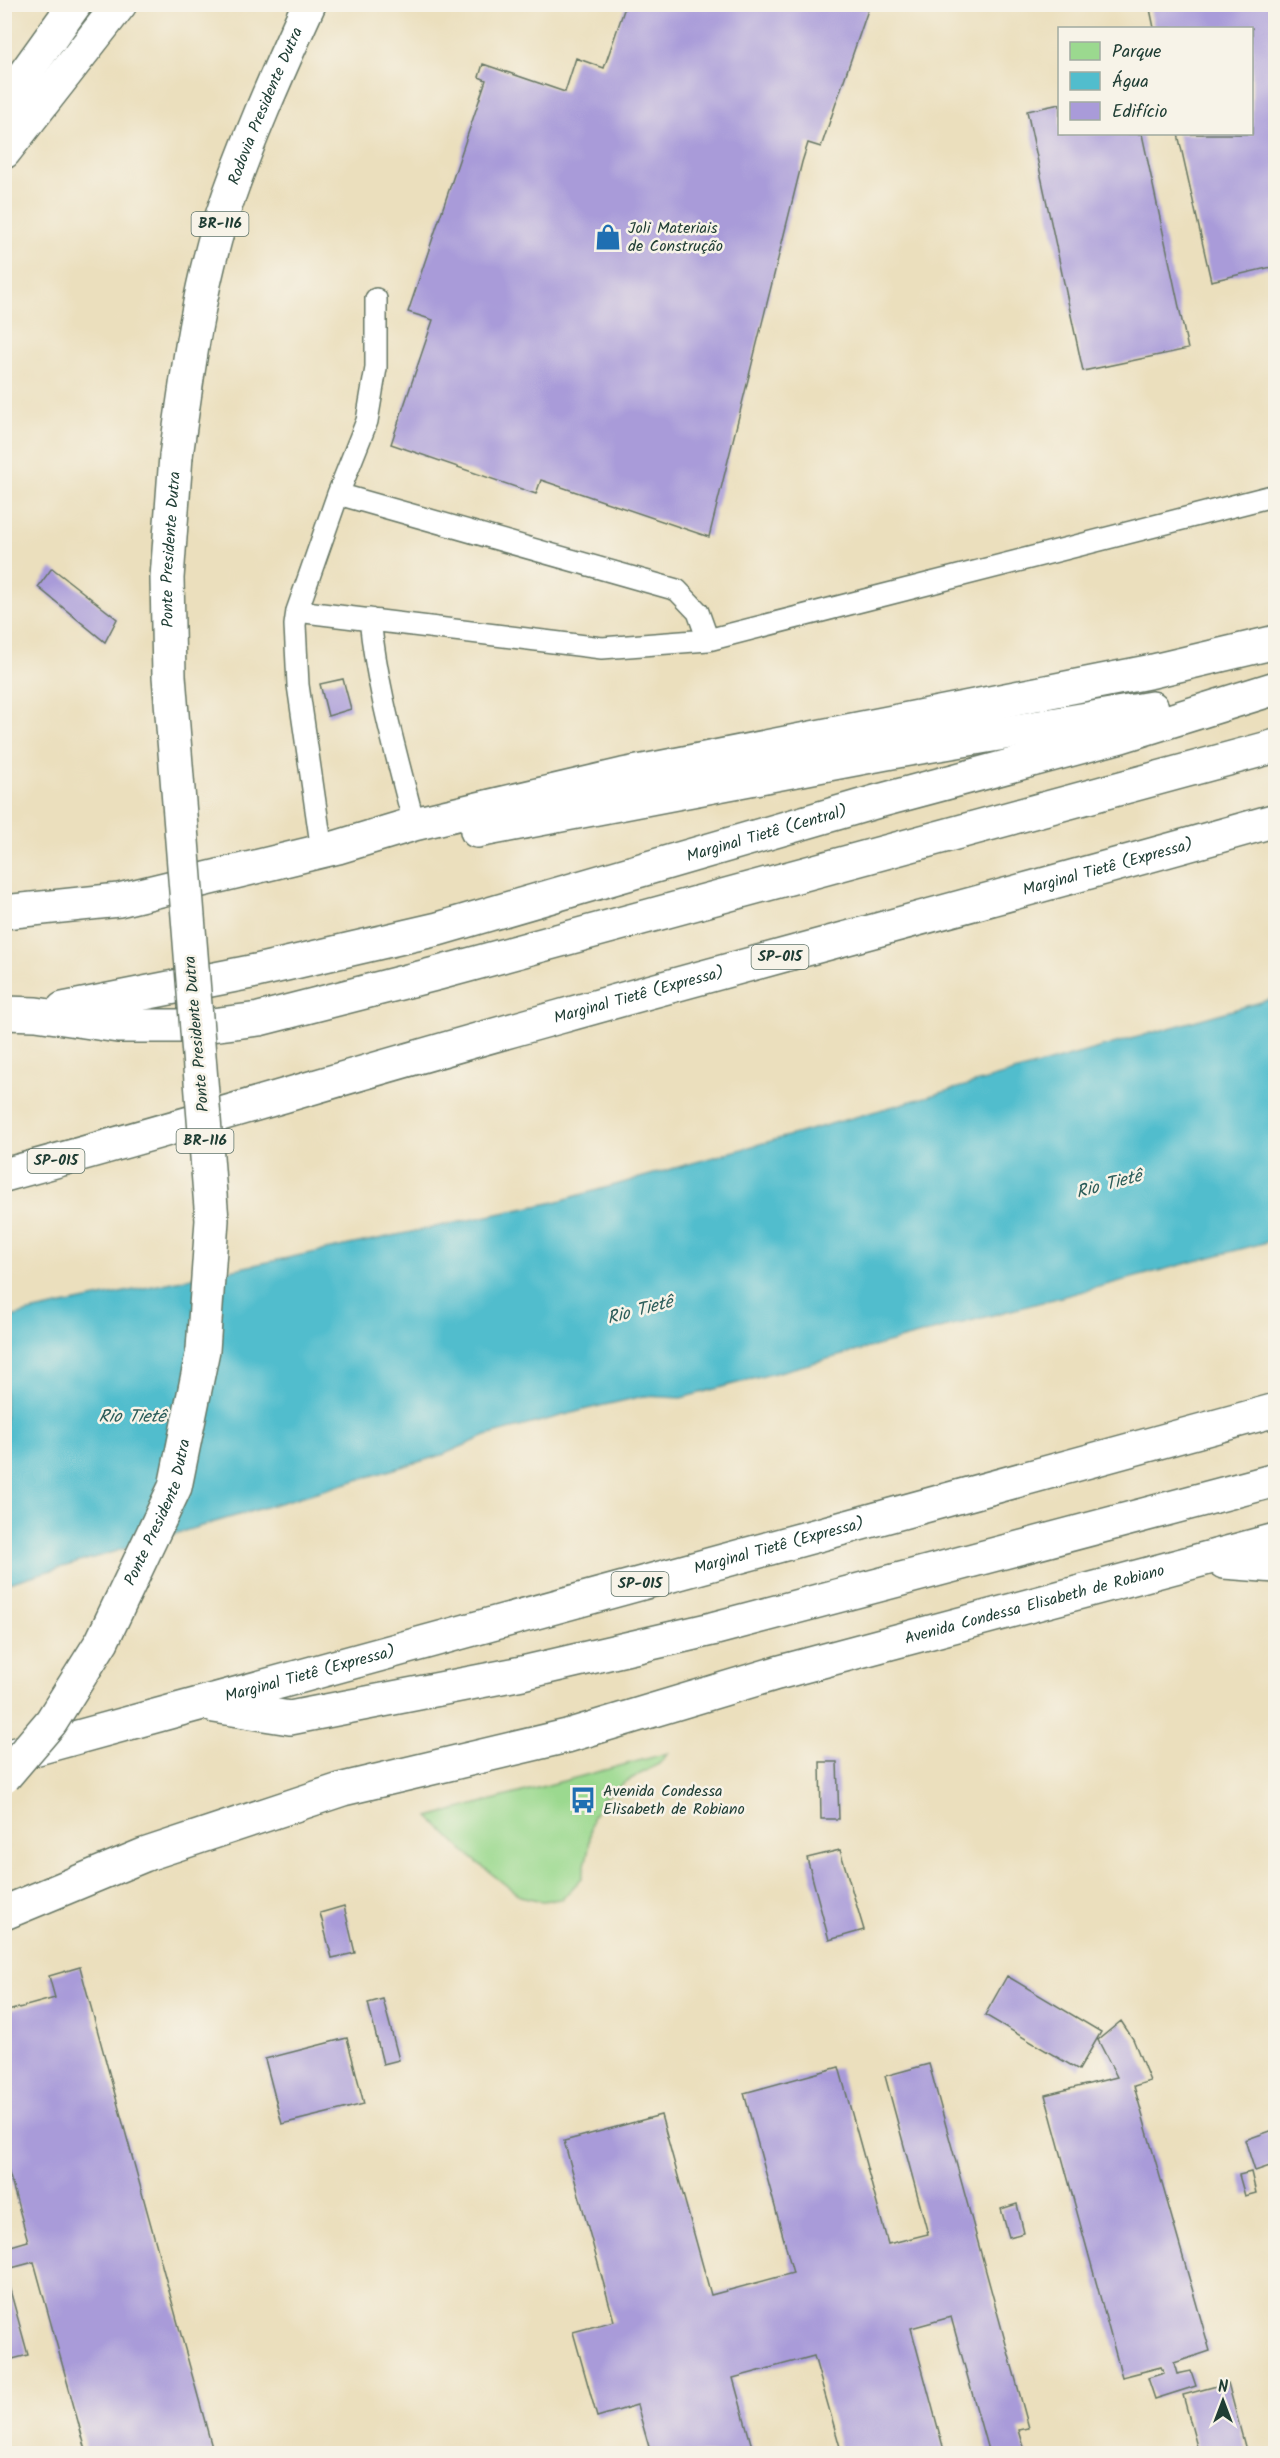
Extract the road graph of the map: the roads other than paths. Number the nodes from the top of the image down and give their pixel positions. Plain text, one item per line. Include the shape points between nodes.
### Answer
1 (75, 4) edge
2 (120, 4) edge
3 (309, 4) edge
4 (4, 103) edge
5 (4, 152) edge
6 (376, 299) dead end
7 (176, 456) joint
8 (338, 494) junction
9 (1275, 495) edge
10 (297, 611) junction
11 (370, 619) junction
12 (708, 640) junction
13 (1275, 642) edge
14 (1275, 687) edge
15 (1275, 746) edge
16 (1275, 820) edge
17 (414, 824) junction
18 (321, 851) junction
19 (4, 912) edge
20 (4, 1013) edge
21 (36, 1014) junction
22 (4, 1175) edge
23 (1275, 1410) edge
24 (1275, 1480) edge
25 (1275, 1540) edge
26 (1198, 1560) junction
27 (1275, 1566) edge
28 (203, 1704) junction
29 (4, 1757) edge
30 (4, 1777) edge
31 (4, 1913) edge

1 - 4 highway
2 - 5 highway
3 - 7 highway, Rodovia Presidente Dutra / BR-116 via 274,81 221,220 193,336
6 - 8 lane via 376,368 367,421
7 - 30 highway, Ponte Presidente Dutra / BR-116, bridge via 167,578 169,676 212,1220 203,1350 175,1486 102,1641 51,1722
8 - 10 lane
8 - 12 lane via 677,590 698,612
9 - 12 lane
10 - 11 lane
10 - 18 lane via 298,685
11 - 12 lane via 602,648
11 - 17 lane via 382,698
13 - 17 highway via 1153,671 623,775
14 - 17 highway via 897,751 463,834 430,831
14 - 21 highway, Marginal Tietê (Central) via 1121,736 875,802 438,929 256,971
15 - 21 highway via 259,1019 203,1026 118,1026
16 - 22 highway, Marginal Tietê (Expressa) / SP-015
17 - 18 highway
18 - 19 highway via 119,900
20 - 21 highway
23 - 28 highway, Marginal Tietê (Expressa) / SP-015
24 - 28 highway via 712,1629 522,1673 290,1718
25 - 26 highway, Avenida Condessa Elisabeth de Robiano
26 - 27 highway
26 - 31 highway, Avenida Condessa Elisabeth de Robiano via 777,1673 567,1736 343,1789 144,1855
28 - 29 highway, Marginal Tietê (Expressa) / SP-015

